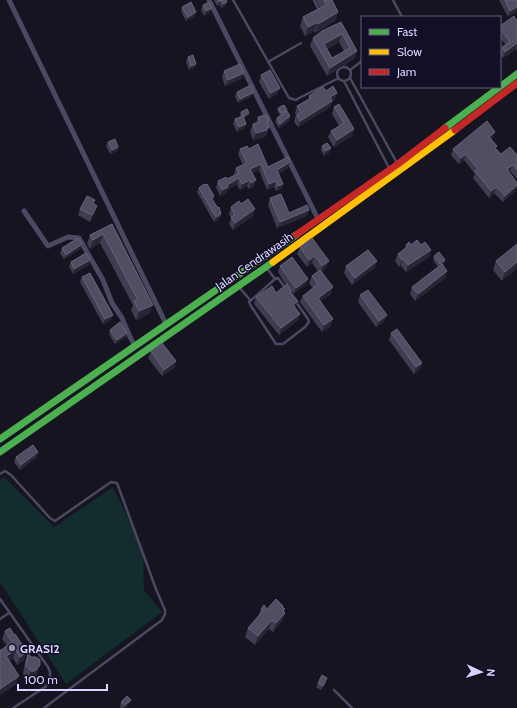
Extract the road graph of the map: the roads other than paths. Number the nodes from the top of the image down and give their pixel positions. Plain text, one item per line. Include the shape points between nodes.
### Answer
1 (9, 0) edge
2 (209, 0) edge
3 (233, 0) edge
4 (314, 0) edge
5 (393, 0) edge
6 (320, 13) edge
7 (401, 16) edge
8 (301, 43) dead end
9 (268, 62) junction
10 (361, 62) edge
11 (350, 70) junction
12 (517, 74) edge
13 (339, 78) junction
14 (350, 78) junction
15 (344, 81) junction
16 (517, 83) edge
17 (501, 87) edge
18 (499, 88) edge
19 (399, 167) junction
20 (392, 172) junction
21 (24, 211) dead end
22 (318, 219) junction
23 (266, 266) junction
24 (275, 279) junction
25 (238, 286) junction
26 (287, 290) edge
27 (250, 300) junction
28 (296, 302) edge
29 (166, 324) junction
30 (135, 346) junction
31 (0, 439) edge
32 (0, 452) edge
33 (0, 474) edge
34 (0, 599) edge
35 (9, 613) junction
36 (0, 620) edge
37 (334, 690) dead end
38 (13, 708) edge
39 (44, 708) edge
40 (352, 708) edge

1 - 29 street
2 - 22 street
3 - 9 lane
4 - 6 lane
5 - 7 lane
8 - 9 lane
9 - 13 lane via 286,95 292,99 300,98
10 - 11 lane
11 - 13 lane via 339,70
11 - 14 lane
12 - 17 main road, Jalan Cendrawasih
13 - 15 lane
14 - 15 lane
14 - 19 lane
15 - 20 lane
16 - 19 main road, Jalan Cendrawasih via 454,132
18 - 19 main road, Jalan Cendrawasih
19 - 20 main road, Jalan Cendrawasih
20 - 22 main road, Jalan Cendrawasih
20 - 23 main road, Jalan Cendrawasih
21 - 30 street via 48,246 68,237 79,238
22 - 29 main road, Jalan Cendrawasih
23 - 24 lane
23 - 25 main road, Jalan Cendrawasih
24 - 26 lane via 278,278
24 - 27 lane
25 - 27 lane
25 - 32 main road, Jalan Cendrawasih
27 - 28 lane via 250,306 274,342 281,345 309,322
29 - 30 main road, Jalan Cendrawasih
30 - 31 main road, Jalan Cendrawasih
33 - 39 lane via 5,471 11,475 55,521 112,482 117,483 165,610 162,620
34 - 35 lane
35 - 36 lane
35 - 38 lane via 48,666 50,677 45,686
37 - 40 lane

